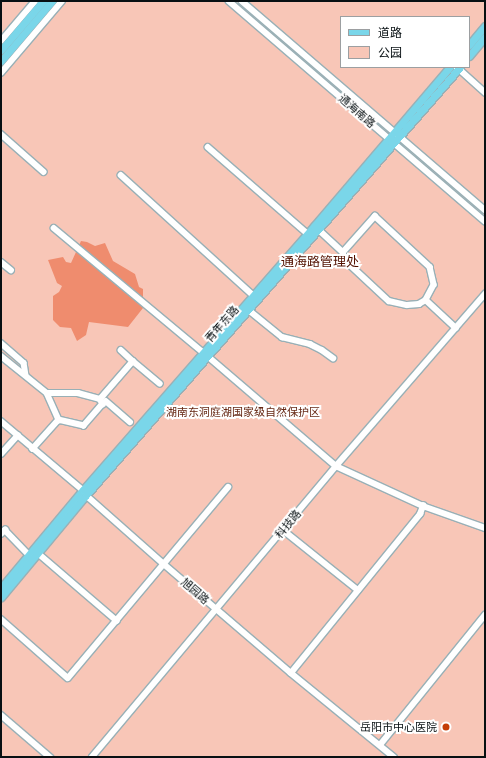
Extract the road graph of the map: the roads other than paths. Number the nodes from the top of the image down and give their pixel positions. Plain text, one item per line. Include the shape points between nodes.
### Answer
1 (35, 1) edge
2 (43, 1) edge
3 (52, 1) edge
4 (62, 1) edge
5 (229, 1) edge
6 (242, 1) edge
7 (485, 26) edge
8 (485, 37) edge
9 (1, 41) edge
10 (470, 44) edge
11 (1, 50) edge
12 (470, 55) edge
13 (1, 61) edge
14 (449, 68) edge
15 (459, 68) edge
16 (1, 73) edge
17 (485, 92) edge
18 (1, 134) edge
19 (398, 134) junction
20 (392, 141) junction
21 (208, 147) dead end
22 (44, 172) dead end
23 (121, 175) dead end
24 (485, 210) edge
25 (485, 221) edge
26 (54, 228) dead end
27 (316, 228) junction
28 (307, 233) junction
29 (343, 252) junction
30 (1, 262) edge
31 (11, 270) dead end
32 (485, 294) edge
33 (252, 295) junction
34 (426, 300) junction
35 (246, 308) junction
36 (456, 328) junction
37 (1, 343) edge
38 (121, 350) dead end
39 (206, 355) junction
40 (1, 356) edge
41 (333, 358) dead end
42 (133, 361) junction
43 (26, 374) junction
44 (160, 384) dead end
45 (48, 393) junction
46 (102, 400) junction
47 (59, 420) junction
48 (1, 421) edge
49 (130, 422) dead end
50 (18, 435) junction
51 (33, 449) junction
52 (1, 454) edge
53 (336, 466) junction
54 (228, 487) dead end
55 (85, 492) junction
56 (423, 506) junction
57 (485, 528) edge
58 (283, 530) junction
59 (1, 534) edge
60 (38, 553) junction
61 (29, 555) junction
62 (164, 564) junction
63 (1, 588) edge
64 (358, 590) junction
65 (1, 597) edge
66 (216, 610) junction
67 (485, 616) edge
68 (1, 620) edge
69 (117, 621) junction
70 (291, 673) junction
71 (1, 715) edge
72 (380, 745) junction
73 (50, 757) edge
74 (92, 757) edge
75 (394, 757) edge

1 - 9 street
2 - 11 main road
3 - 13 main road
4 - 16 street
5 - 20 street, 通海南路
6 - 19 street, 通海南路
7 - 10 main road
8 - 12 main road
14 - 19 main road, 青年东路
15 - 17 street
15 - 19 main road, 青年东路
18 - 22 street
19 - 20 main road, 青年东路
19 - 24 street, 通海南路
20 - 25 street, 通海南路
20 - 27 main road, 青年东路
21 - 28 street
23 - 33 street
26 - 39 street
27 - 28 main road, 青年东路
27 - 29 street
27 - 35 main road, 青年东路
28 - 33 main road, 青年东路
29 - 34 street via 345,260 390,301 407,305 419,304
29 - 34 street via 375,216 430,267 434,285
30 - 31 street
32 - 36 street, 科技路
33 - 35 main road, 青年东路
34 - 36 street
35 - 39 main road, 青年东路
35 - 41 street via 282,337 310,344
36 - 53 street, 科技路
37 - 43 street via 24,362
38 - 42 street
39 - 53 street
39 - 55 main road, 青年东路
40 - 43 street
42 - 44 street
42 - 46 street
43 - 45 street
45 - 46 street via 78,392
45 - 47 street
46 - 47 street via 84,426
46 - 49 street
47 - 51 street
48 - 50 street, 旭园路
50 - 51 street, 旭园路
50 - 52 street
51 - 55 street, 旭园路
53 - 56 street
53 - 58 street, 科技路
54 - 62 street
55 - 60 main road, 青年东路
55 - 61 main road, 青年东路
55 - 62 street, 旭园路
56 - 57 street
56 - 64 street via 420,514
58 - 64 street
58 - 66 street, 科技路
59 - 61 street via 5,530
60 - 65 main road, 青年东路
60 - 69 street
61 - 63 main road, 青年东路
62 - 66 street, 旭园路
62 - 69 street
64 - 70 street
66 - 70 street, 旭园路
66 - 74 street, 科技路
67 - 72 street
68 - 69 street via 68,678
70 - 72 street, 旭园路
71 - 73 street
72 - 75 street, 旭园路

